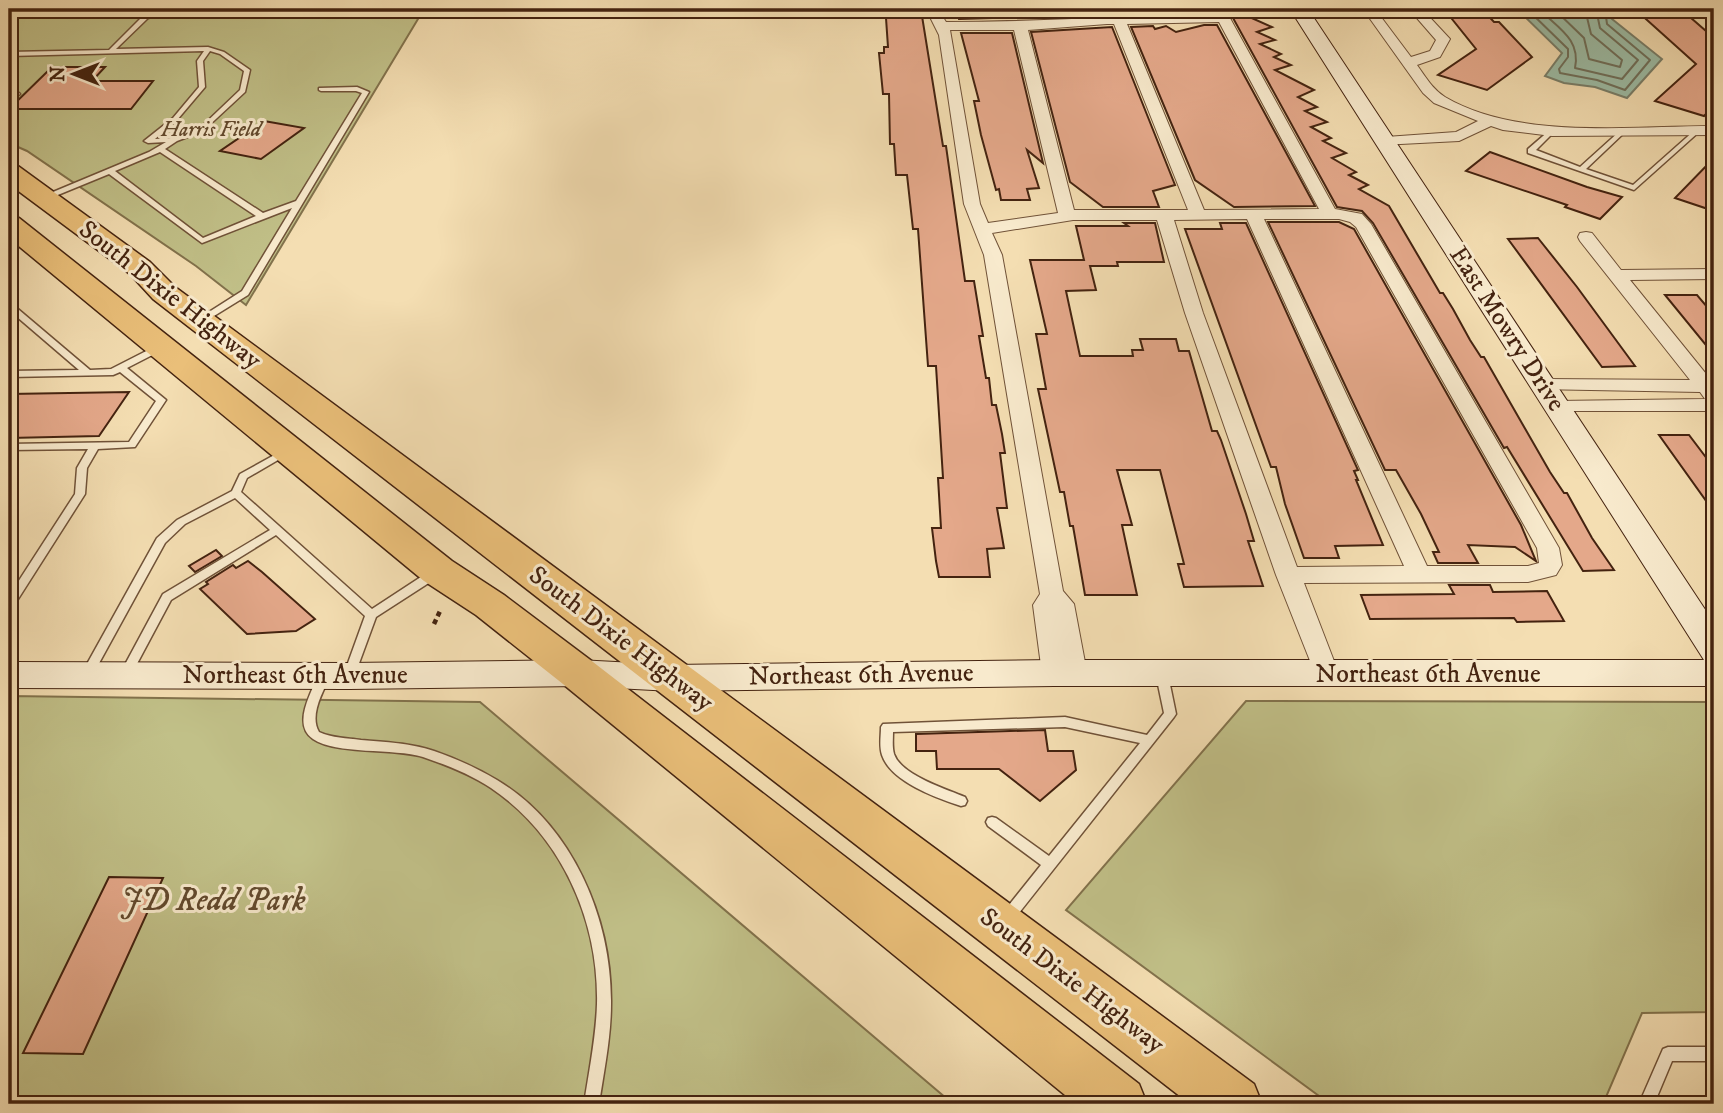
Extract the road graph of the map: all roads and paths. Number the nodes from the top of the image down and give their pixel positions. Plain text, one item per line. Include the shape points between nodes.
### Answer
1 (153, 9) edge
2 (173, 9) edge
3 (932, 9) edge
4 (1300, 9) edge
5 (1369, 9) edge
6 (1415, 9) edge
7 (1708, 9) edge
8 (1064, 10) edge
9 (1221, 13) edge
10 (1714, 14) edge
11 (145, 17) junction
12 (1119, 19) junction
13 (1070, 23) junction
14 (941, 26) junction
15 (1020, 26) junction
16 (208, 49) junction
17 (110, 52) junction
18 (9, 54) edge
19 (1408, 62) junction
20 (321, 89) dead end
21 (1490, 121) junction
22 (1552, 131) junction
23 (1623, 131) junction
24 (1697, 131) junction
25 (1714, 131) edge
26 (175, 140) junction
27 (1386, 142) junction
28 (161, 150) junction
29 (1581, 170) junction
30 (110, 171) junction
31 (9, 172) edge
32 (45, 197) junction
33 (299, 203) junction
34 (9, 211) edge
35 (1329, 213) junction
36 (1254, 214) junction
37 (1164, 215) junction
38 (1198, 215) junction
39 (262, 216) junction
40 (1067, 216) junction
41 (9, 224) edge
42 (983, 229) junction
43 (1586, 237) dead end
44 (1714, 274) edge
45 (1619, 275) junction
46 (9, 306) edge
47 (201, 321) junction
48 (161, 346) junction
49 (121, 368) junction
50 (88, 373) junction
51 (9, 374) edge
52 (1543, 385) junction
53 (1712, 389) edge
54 (1714, 405) edge
55 (1557, 407) junction
56 (95, 445) junction
57 (9, 447) edge
58 (289, 450) junction
59 (236, 493) junction
60 (277, 530) junction
61 (438, 571) junction
62 (1288, 575) junction
63 (1420, 576) junction
64 (9, 604) edge
65 (441, 609) dead end
66 (371, 615) junction
67 (435, 624) dead end
68 (1714, 650) edge
69 (578, 673) junction
70 (1064, 673) junction
71 (1714, 673) edge
72 (1162, 674) junction
73 (1327, 674) junction
74 (9, 675) edge
75 (87, 675) junction
76 (126, 675) junction
77 (336, 676) junction
78 (672, 678) junction
79 (1149, 740) junction
80 (961, 802) dead end
81 (992, 822) dead end
82 (1050, 864) junction
83 (1000, 926) junction
84 (1714, 1054) edge
85 (592, 1104) edge
86 (1119, 1104) edge
87 (1234, 1104) edge
88 (1646, 1104) edge

1 - 11 lane
2 - 11 lane
3 - 14 street
4 - 27 street, East Mowry Drive
5 - 19 street
6 - 19 street via 1443,39 1442,47 1427,60
7 - 10 street
8 - 13 street
9 - 12 street
9 - 35 street
11 - 17 lane
12 - 13 street
12 - 38 street
13 - 15 street
14 - 15 street
14 - 42 street via 972,204
15 - 40 street
16 - 17 lane
16 - 26 lane via 200,61 202,87 175,119 148,141
16 - 26 lane via 247,70 243,91 201,130
17 - 18 lane
19 - 21 street via 1439,100
20 - 33 lane via 366,92
21 - 22 street
21 - 27 street via 1459,136
22 - 23 street
22 - 29 lane via 1531,151
23 - 24 street
23 - 29 lane
24 - 25 street
24 - 29 lane via 1634,188
26 - 28 lane
27 - 52 street, East Mowry Drive
28 - 30 lane
28 - 39 lane
30 - 32 lane
30 - 39 lane via 202,242
31 - 32 highway, South Dixie Highway
32 - 34 highway
32 - 47 highway, South Dixie Highway
33 - 39 lane
33 - 47 lane via 245,293
35 - 36 street
35 - 63 street via 1351,216 1363,224 1551,554 1548,569 1528,575
36 - 38 street
36 - 63 street
37 - 38 street
37 - 40 street
37 - 62 street via 1194,313
40 - 42 street
41 - 48 highway, South Dixie Highway
42 - 70 street via 995,267 1052,595 1045,605
43 - 45 street
44 - 45 street
45 - 53 street
46 - 50 lane
47 - 78 highway, South Dixie Highway
48 - 49 lane
48 - 58 highway, South Dixie Highway
49 - 50 lane
49 - 56 lane via 161,400 132,445
50 - 51 lane
52 - 53 street
52 - 55 street, East Mowry Drive
54 - 55 street
55 - 68 street, East Mowry Drive
56 - 57 lane
56 - 64 lane via 82,468 80,494
58 - 59 lane via 243,476
58 - 61 highway, South Dixie Highway
59 - 60 lane
59 - 75 lane via 181,522 161,541
60 - 66 lane
60 - 76 lane via 167,597
61 - 66 lane
61 - 69 highway, South Dixie Highway
62 - 63 street
62 - 73 street
65 - 67 path
66 - 77 lane
69 - 77 street, Northeast 6th Avenue
69 - 78 street, Northeast 6th Avenue
69 - 86 highway, South Dixie Highway
70 - 72 street, Northeast 6th Avenue
70 - 78 street, Northeast 6th Avenue
71 - 73 street, Northeast 6th Avenue
72 - 73 street, Northeast 6th Avenue
72 - 79 lane via 1170,714
74 - 75 street, Northeast 6th Avenue
75 - 76 street, Northeast 6th Avenue
76 - 77 street, Northeast 6th Avenue
77 - 85 lane via 309,719 313,734 330,741 418,750 446,759 510,793 560,846 577,876 601,954 603,1013
78 - 83 highway, South Dixie Highway
79 - 80 lane via 1065,722 887,727 890,760 915,780
79 - 82 lane
81 - 82 lane
82 - 83 lane
83 - 87 highway, South Dixie Highway
84 - 88 lane via 1668,1055

